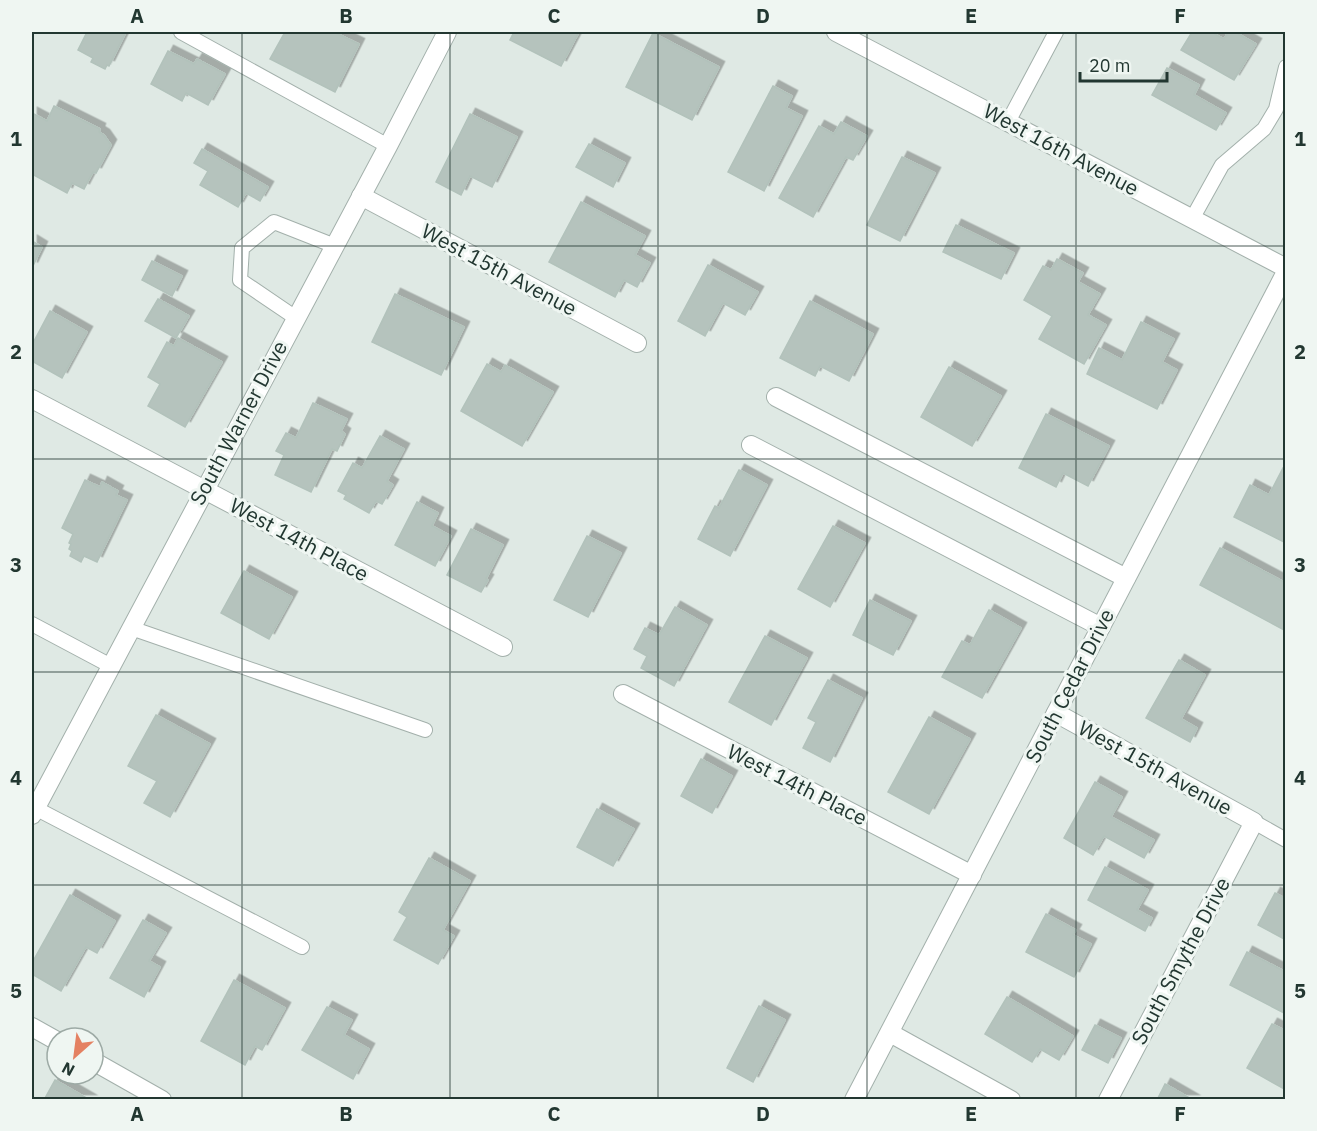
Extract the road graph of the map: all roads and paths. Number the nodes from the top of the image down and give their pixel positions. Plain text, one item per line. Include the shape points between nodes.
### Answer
1 (181, 32) edge
2 (447, 32) edge
3 (836, 32) edge
4 (1056, 32) edge
5 (1286, 67) edge
6 (1008, 122) junction
7 (388, 146) junction
8 (361, 196) junction
9 (1192, 219) junction
10 (335, 246) junction
11 (1286, 270) edge
12 (296, 318) junction
13 (637, 343) dead end
14 (776, 397) dead end
15 (32, 399) edge
16 (751, 445) dead end
17 (203, 490) junction
18 (1126, 578) junction
19 (32, 624) edge
20 (1101, 627) junction
21 (131, 628) junction
22 (503, 647) dead end
23 (111, 666) junction
24 (623, 694) dead end
25 (1056, 713) junction
26 (425, 730) dead end
27 (33, 812) edge
28 (1254, 822) junction
29 (1286, 840) edge
30 (972, 875) junction
31 (302, 947) dead end
32 (890, 1033) junction
33 (105, 1068) edge
34 (162, 1100) edge
35 (854, 1100) edge
36 (1011, 1100) edge
37 (1108, 1100) edge

1 - 7 lane
2 - 7 street, South Warner Drive
3 - 6 street, West 16th Avenue
4 - 6 lane
5 - 9 lane via 1276,109 1264,129 1222,165
6 - 9 street, West 16th Avenue
7 - 8 street, South Warner Drive
8 - 10 street, South Warner Drive
8 - 13 street, West 15th Avenue
9 - 11 street, West 16th Avenue
10 - 12 street, South Warner Drive
10 - 12 lane via 274,222 242,248 240,280
11 - 18 street, South Cedar Drive
12 - 17 street, South Warner Drive
14 - 18 street
15 - 17 street, West 14th Place
16 - 20 street
17 - 21 street, South Warner Drive
17 - 22 street, West 14th Place
18 - 20 street, South Cedar Drive
19 - 23 lane
20 - 25 street, South Cedar Drive
21 - 23 street, South Warner Drive
21 - 26 lane
23 - 27 street, South Warner Drive
24 - 30 street, West 14th Place
25 - 28 street, West 15th Avenue
25 - 30 street, South Cedar Drive
27 - 31 lane
28 - 29 lane
28 - 37 street, South Smythe Drive
30 - 32 street, South Cedar Drive
32 - 35 street, South Cedar Drive
32 - 36 street
33 - 34 street

